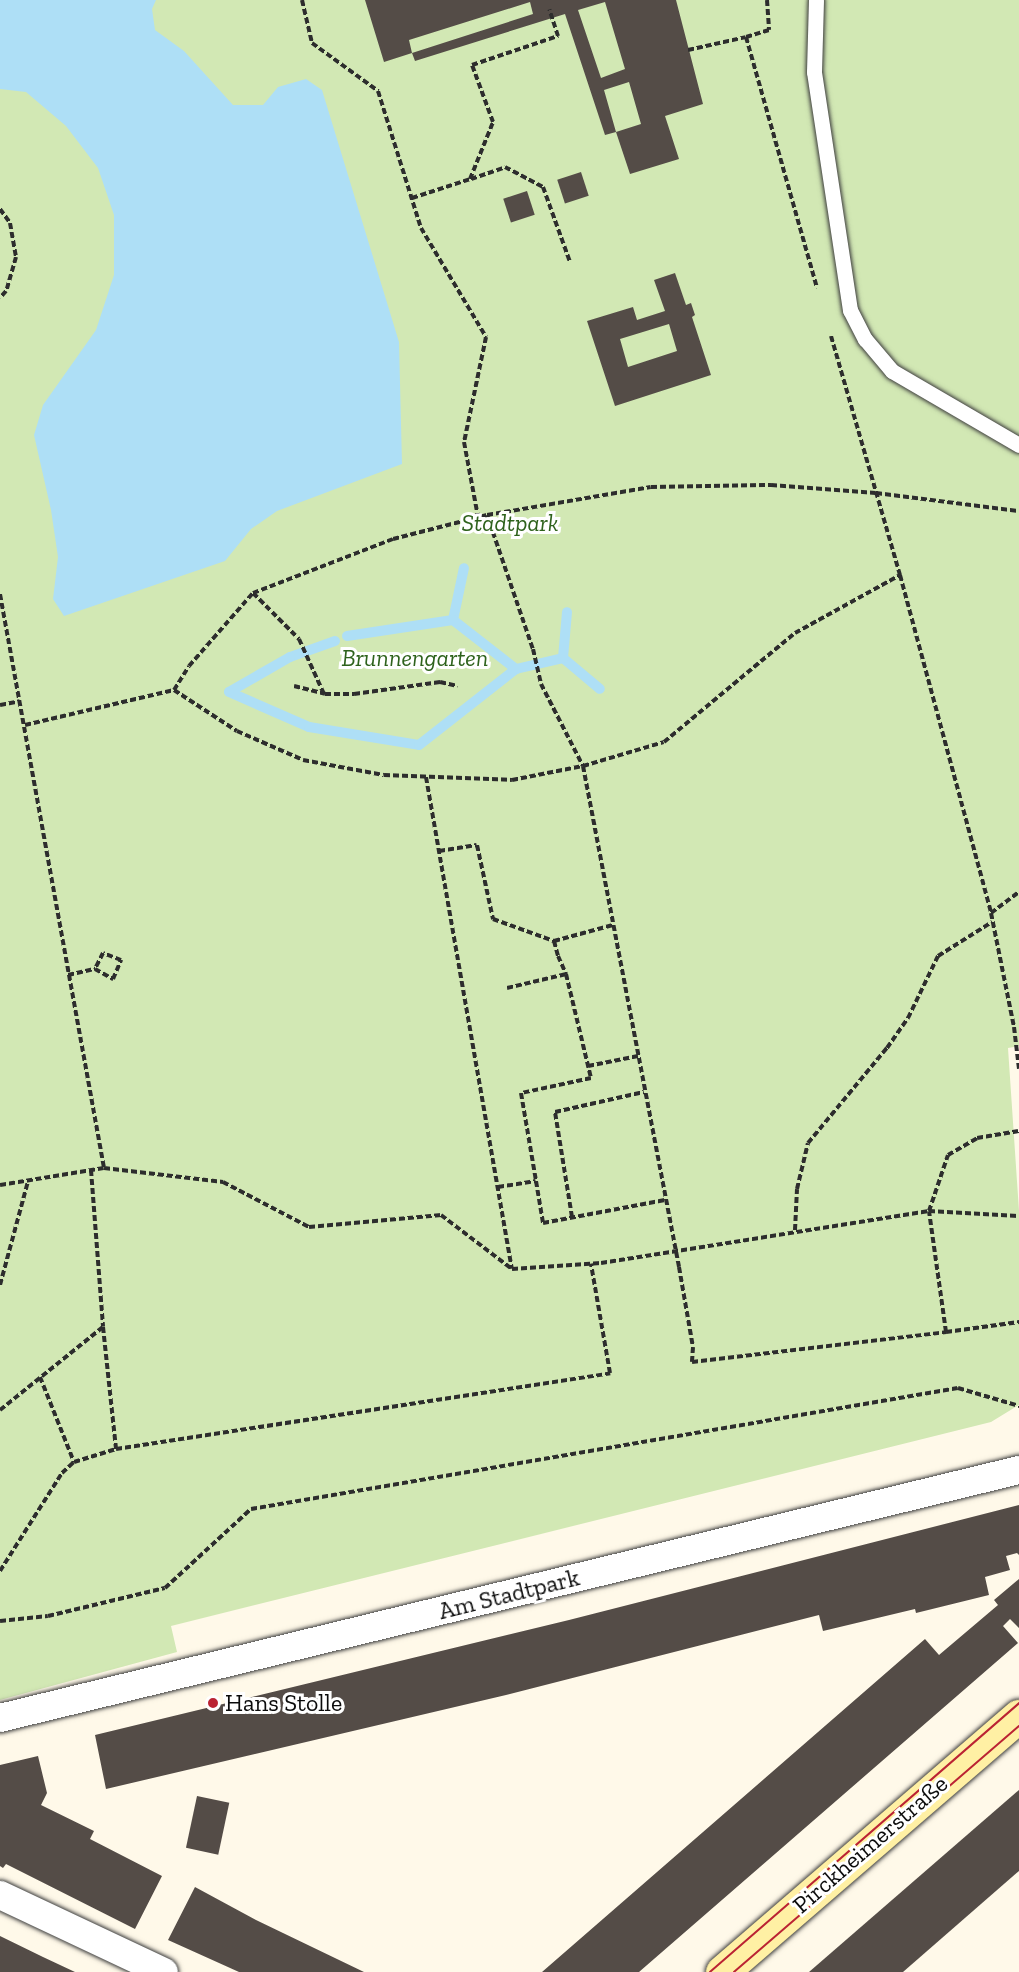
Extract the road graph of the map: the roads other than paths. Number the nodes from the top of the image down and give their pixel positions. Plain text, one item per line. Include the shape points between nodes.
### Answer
1 (816, 0) edge
2 (1019, 446) edge
3 (1019, 1470) edge
4 (1019, 1716) edge
5 (0, 1718) edge
6 (0, 1895) edge
7 (164, 1972) edge
8 (722, 1972) edge

1 - 2 lane via 814,72 850,309 865,339 892,371
3 - 5 street, Am Stadtpark
4 - 8 main road, Pirckheimerstraße
6 - 7 street

